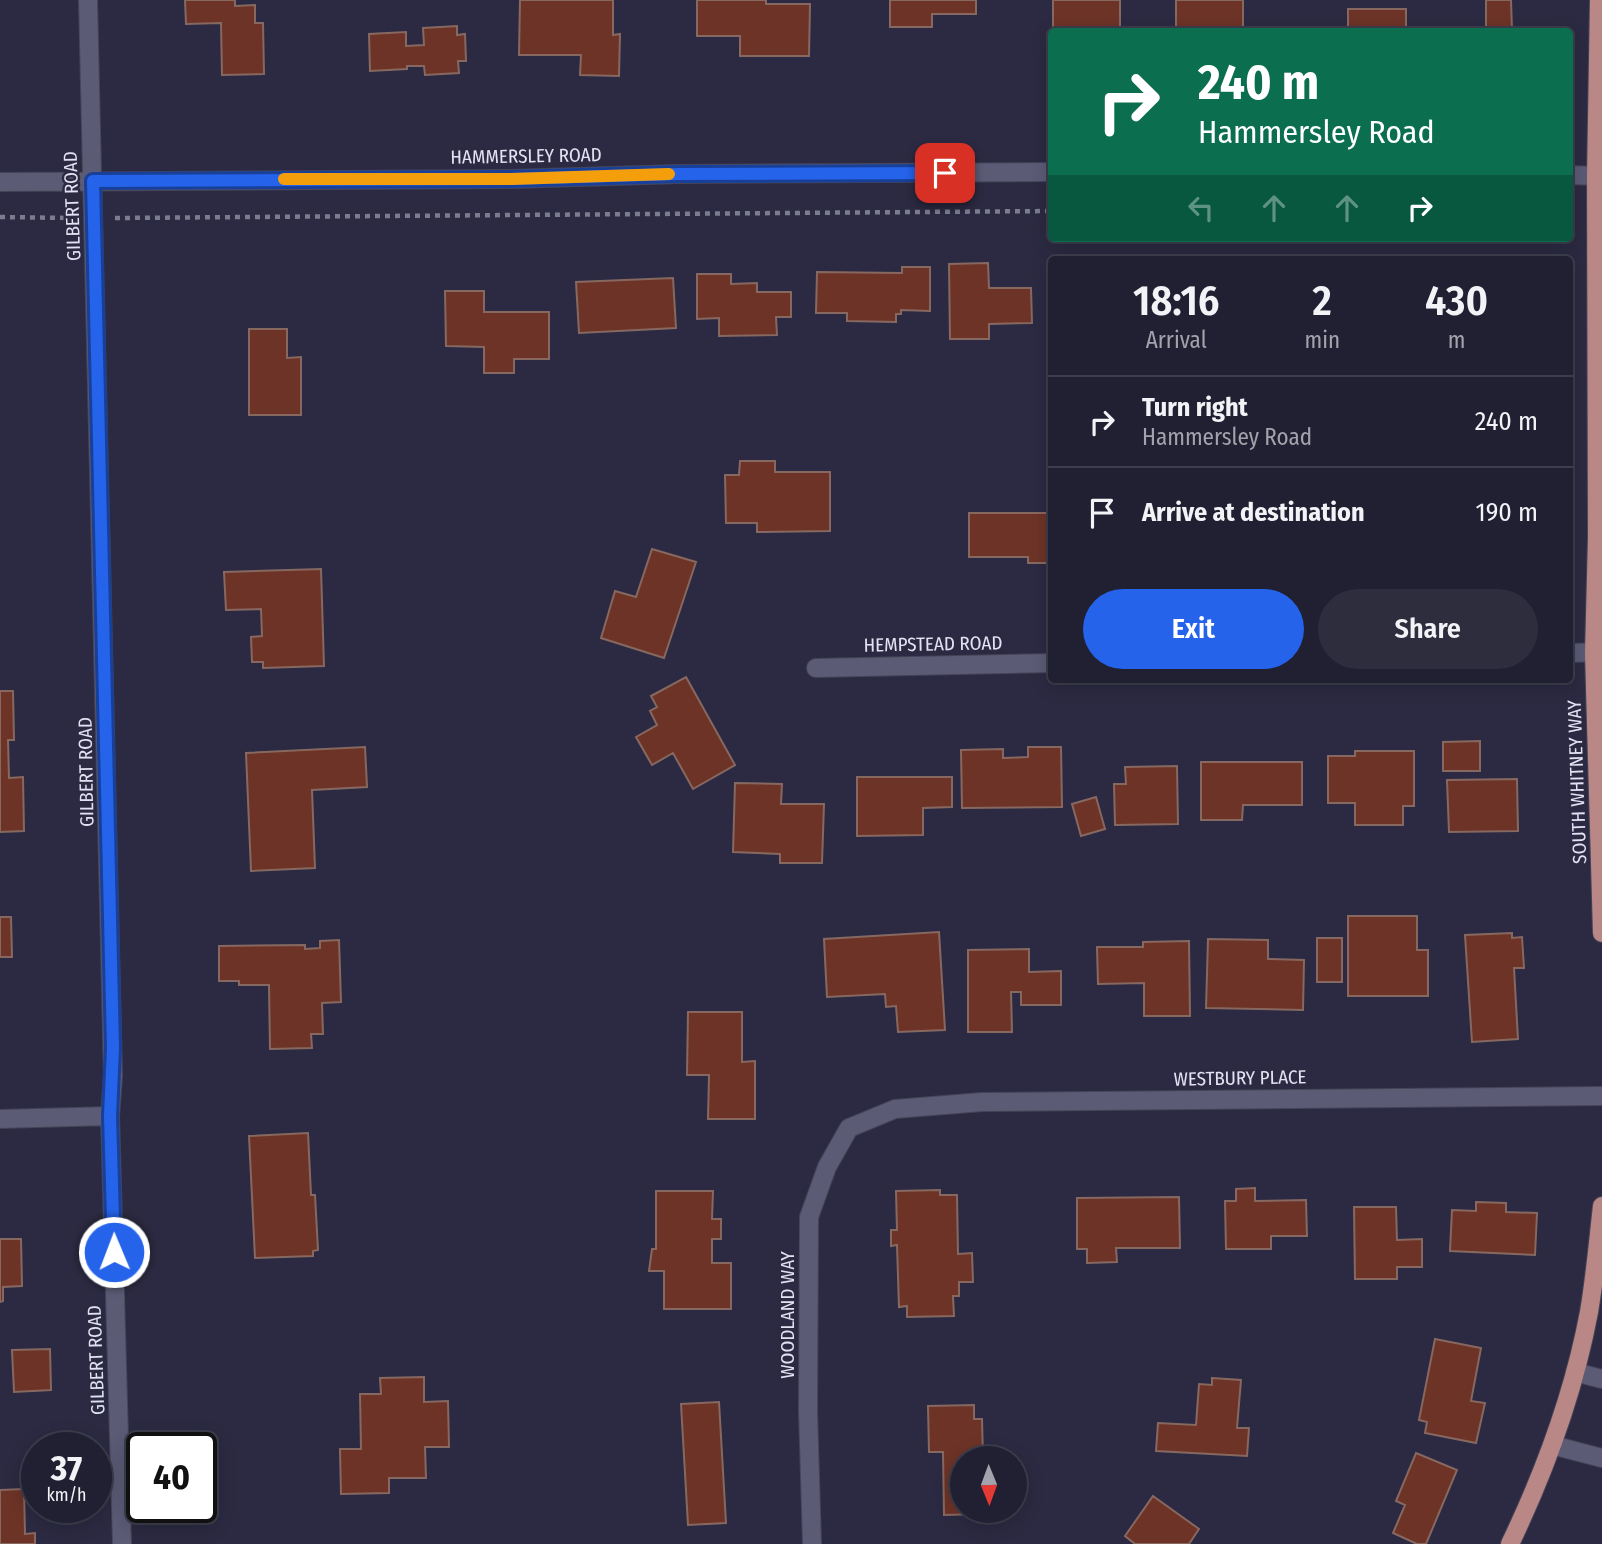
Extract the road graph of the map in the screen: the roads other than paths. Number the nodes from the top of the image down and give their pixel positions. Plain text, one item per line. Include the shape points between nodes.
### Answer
1 (88, 0) edge
2 (1599, 0) edge
3 (1048, 172) edge
4 (1573, 175) edge
5 (1597, 176) junction
6 (93, 181) junction
7 (0, 182) edge
8 (1598, 652) edge
9 (1573, 653) edge
10 (1048, 663) edge
11 (816, 668) dead end
12 (1602, 933) edge
13 (1602, 1097) edge
14 (880, 1115) joint
15 (110, 1116) junction
16 (0, 1119) edge
17 (1602, 1206) edge
18 (1575, 1372) junction
19 (1602, 1379) edge
20 (1552, 1445) junction
21 (1602, 1458) edge
22 (122, 1544) edge
23 (812, 1544) edge
24 (1510, 1544) edge

1 - 6 street, GILBERT ROAD
2 - 5 main road, SOUTH WHITNEY WAY
3 - 6 street, HAMMERSLEY ROAD
4 - 5 street
5 - 8 main road, SOUTH WHITNEY WAY
6 - 7 street, HAMMERSLEY ROAD
6 - 15 street, GILBERT ROAD via 113,1076
8 - 9 street
8 - 12 main road, SOUTH WHITNEY WAY
10 - 11 street, HEMPSTEAD ROAD
13 - 14 street, WESTBURY PLACE via 982,1102 895,1109
14 - 23 street, WOODLAND WAY via 849,1128 827,1167 809,1217
15 - 16 street
15 - 22 street, GILBERT ROAD
17 - 18 main road via 1589,1311
18 - 19 street
18 - 20 main road
20 - 21 street
20 - 24 main road

